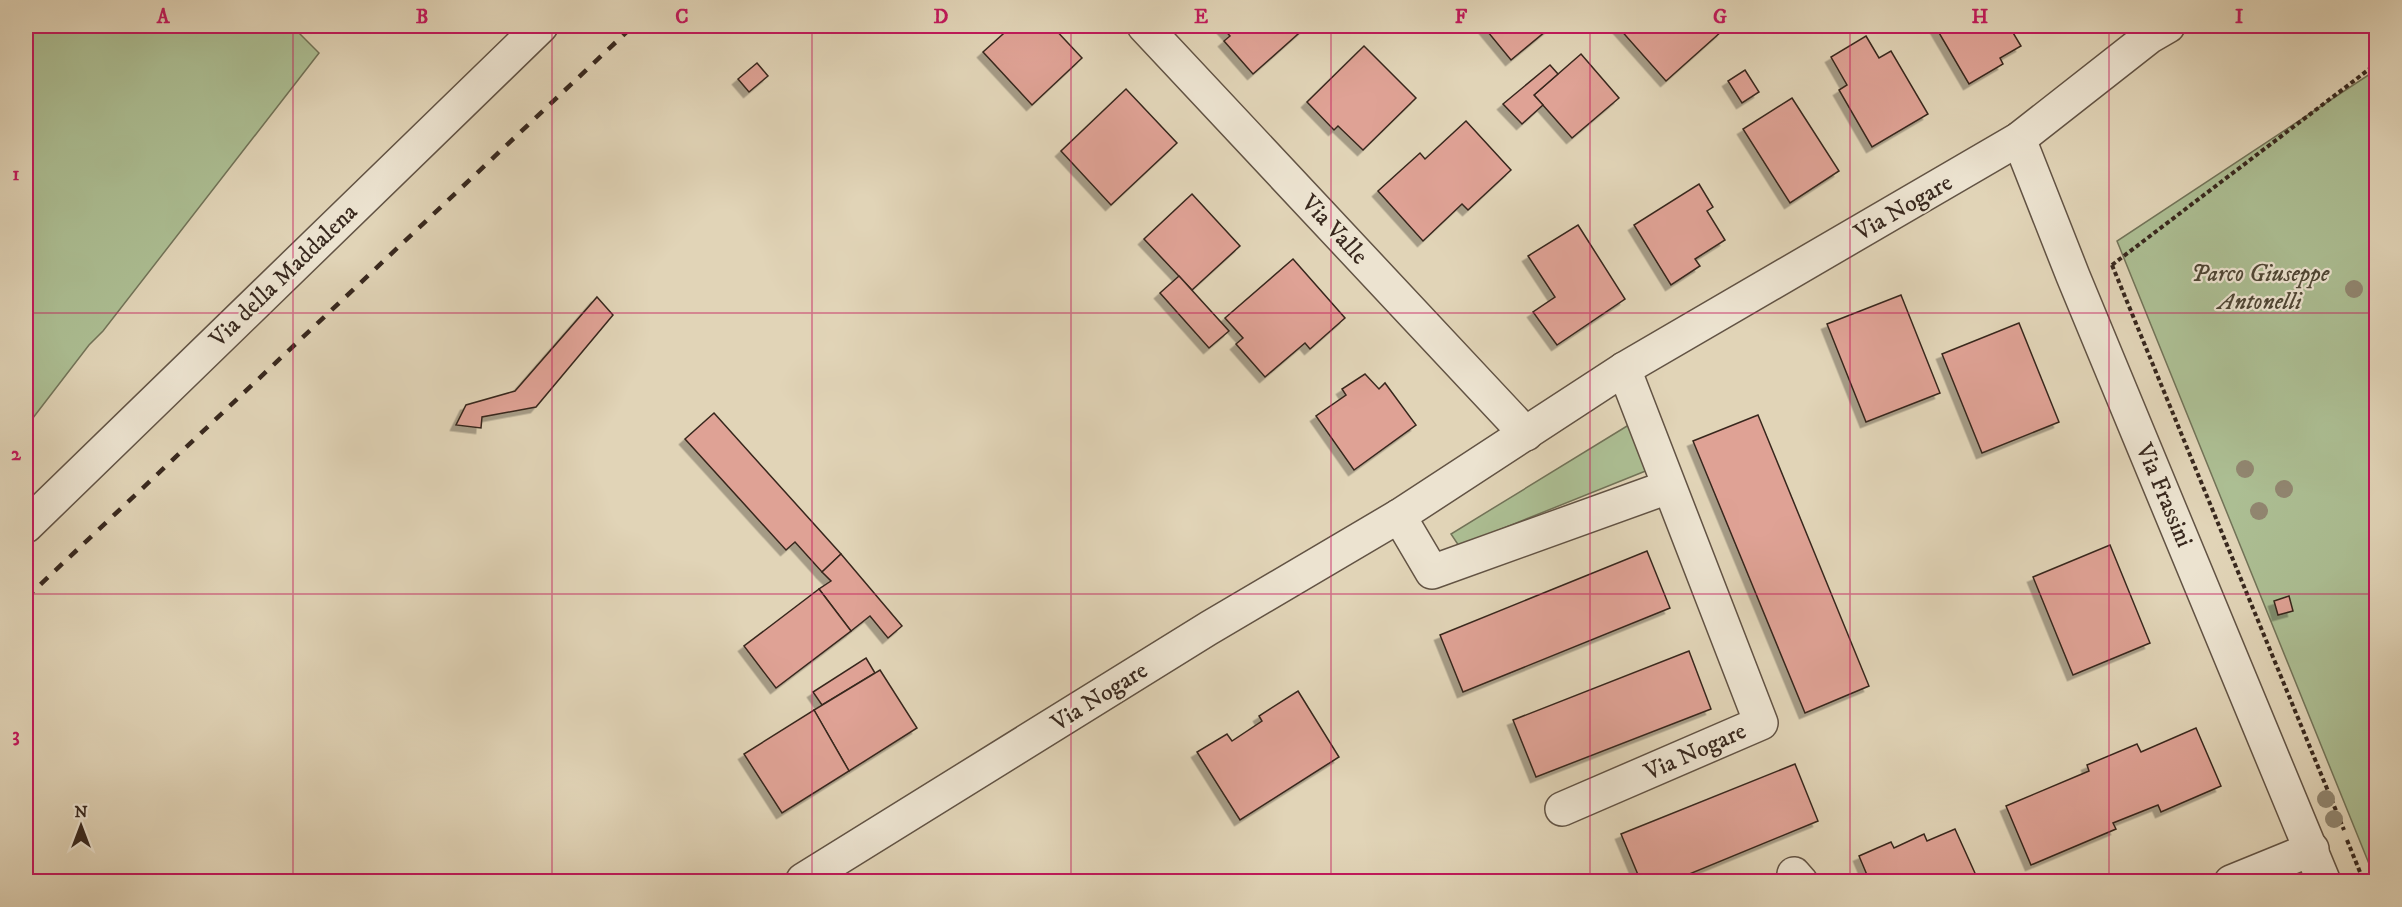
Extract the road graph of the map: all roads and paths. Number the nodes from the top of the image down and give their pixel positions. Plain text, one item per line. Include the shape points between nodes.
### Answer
1 (541, 26) edge
2 (1144, 26) edge
3 (2168, 26) edge
4 (2376, 64) edge
5 (2019, 139) junction
6 (1623, 369) junction
7 (1526, 434) junction
8 (1668, 487) junction
9 (1399, 516) junction
10 (26, 526) edge
11 (1562, 809) dead end
12 (2312, 849) junction
13 (803, 880) dead end
14 (2231, 882) edge
15 (2324, 882) edge
16 (2364, 882) edge

1 - 10 street, Via della Maddalena
2 - 7 street, Via Valle
3 - 5 street, Via Nogare
4 - 16 path via 2112,265
5 - 6 street, Via Nogare
5 - 12 street, Via Frassini
6 - 7 street, Via Nogare
6 - 8 street, Via Nogare
7 - 9 street, Via Nogare
8 - 9 street via 1432,572
8 - 11 street, Via Nogare via 1761,723
9 - 13 street, Via Nogare via 1209,628
12 - 14 street
12 - 15 street, Via Frassini

